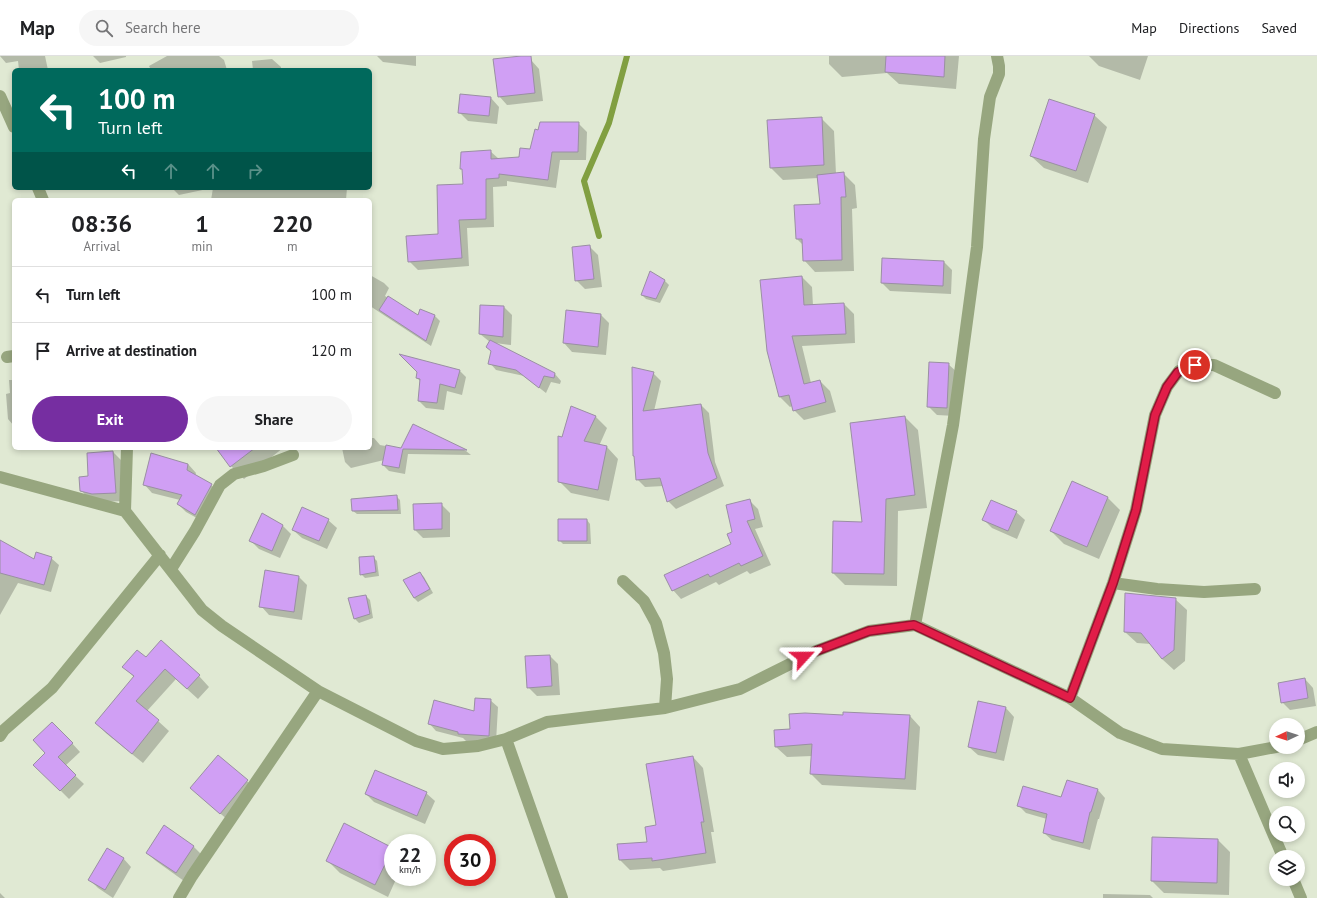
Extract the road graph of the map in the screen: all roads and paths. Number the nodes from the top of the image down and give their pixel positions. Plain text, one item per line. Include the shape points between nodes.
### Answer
1 (997, 56) edge
2 (0, 96) edge
3 (12, 123) edge
4 (1275, 393) dead end
5 (127, 450) edge
6 (293, 455) dead end
7 (0, 477) edge
8 (125, 511) junction
9 (160, 554) junction
10 (171, 569) junction
11 (623, 581) dead end
12 (1113, 583) junction
13 (1255, 589) dead end
14 (914, 625) junction
15 (318, 691) junction
16 (1070, 698) junction
17 (665, 708) junction
18 (1317, 732) edge
19 (0, 736) edge
20 (1305, 737) edge
21 (506, 738) junction
22 (1269, 748) edge
23 (1239, 754) junction
24 (1280, 850) edge
25 (1296, 886) edge
26 (179, 898) edge
27 (562, 898) edge
28 (1301, 898) edge

1 - 14 street via 999,74 990,97 984,140 977,247 953,425
2 - 3 street
4 - 12 street via 1214,365 1195,365 1178,372 1167,387 1155,415 1136,510
5 - 8 street
6 - 10 street via 234,474 220,485
7 - 8 street
8 - 9 street
9 - 10 street
9 - 19 street via 52,688
10 - 15 street via 202,610
11 - 17 street via 644,600 656,623 664,653 667,680
12 - 13 street via 1204,592
12 - 16 street
14 - 16 street
14 - 17 street via 869,631 816,651 740,688
15 - 21 street via 416,741 443,749 478,746
15 - 26 street
16 - 23 street via 1120,733 1162,749
17 - 21 street via 547,722
18 - 20 street
21 - 27 street
22 - 23 street
23 - 24 street
25 - 28 street

